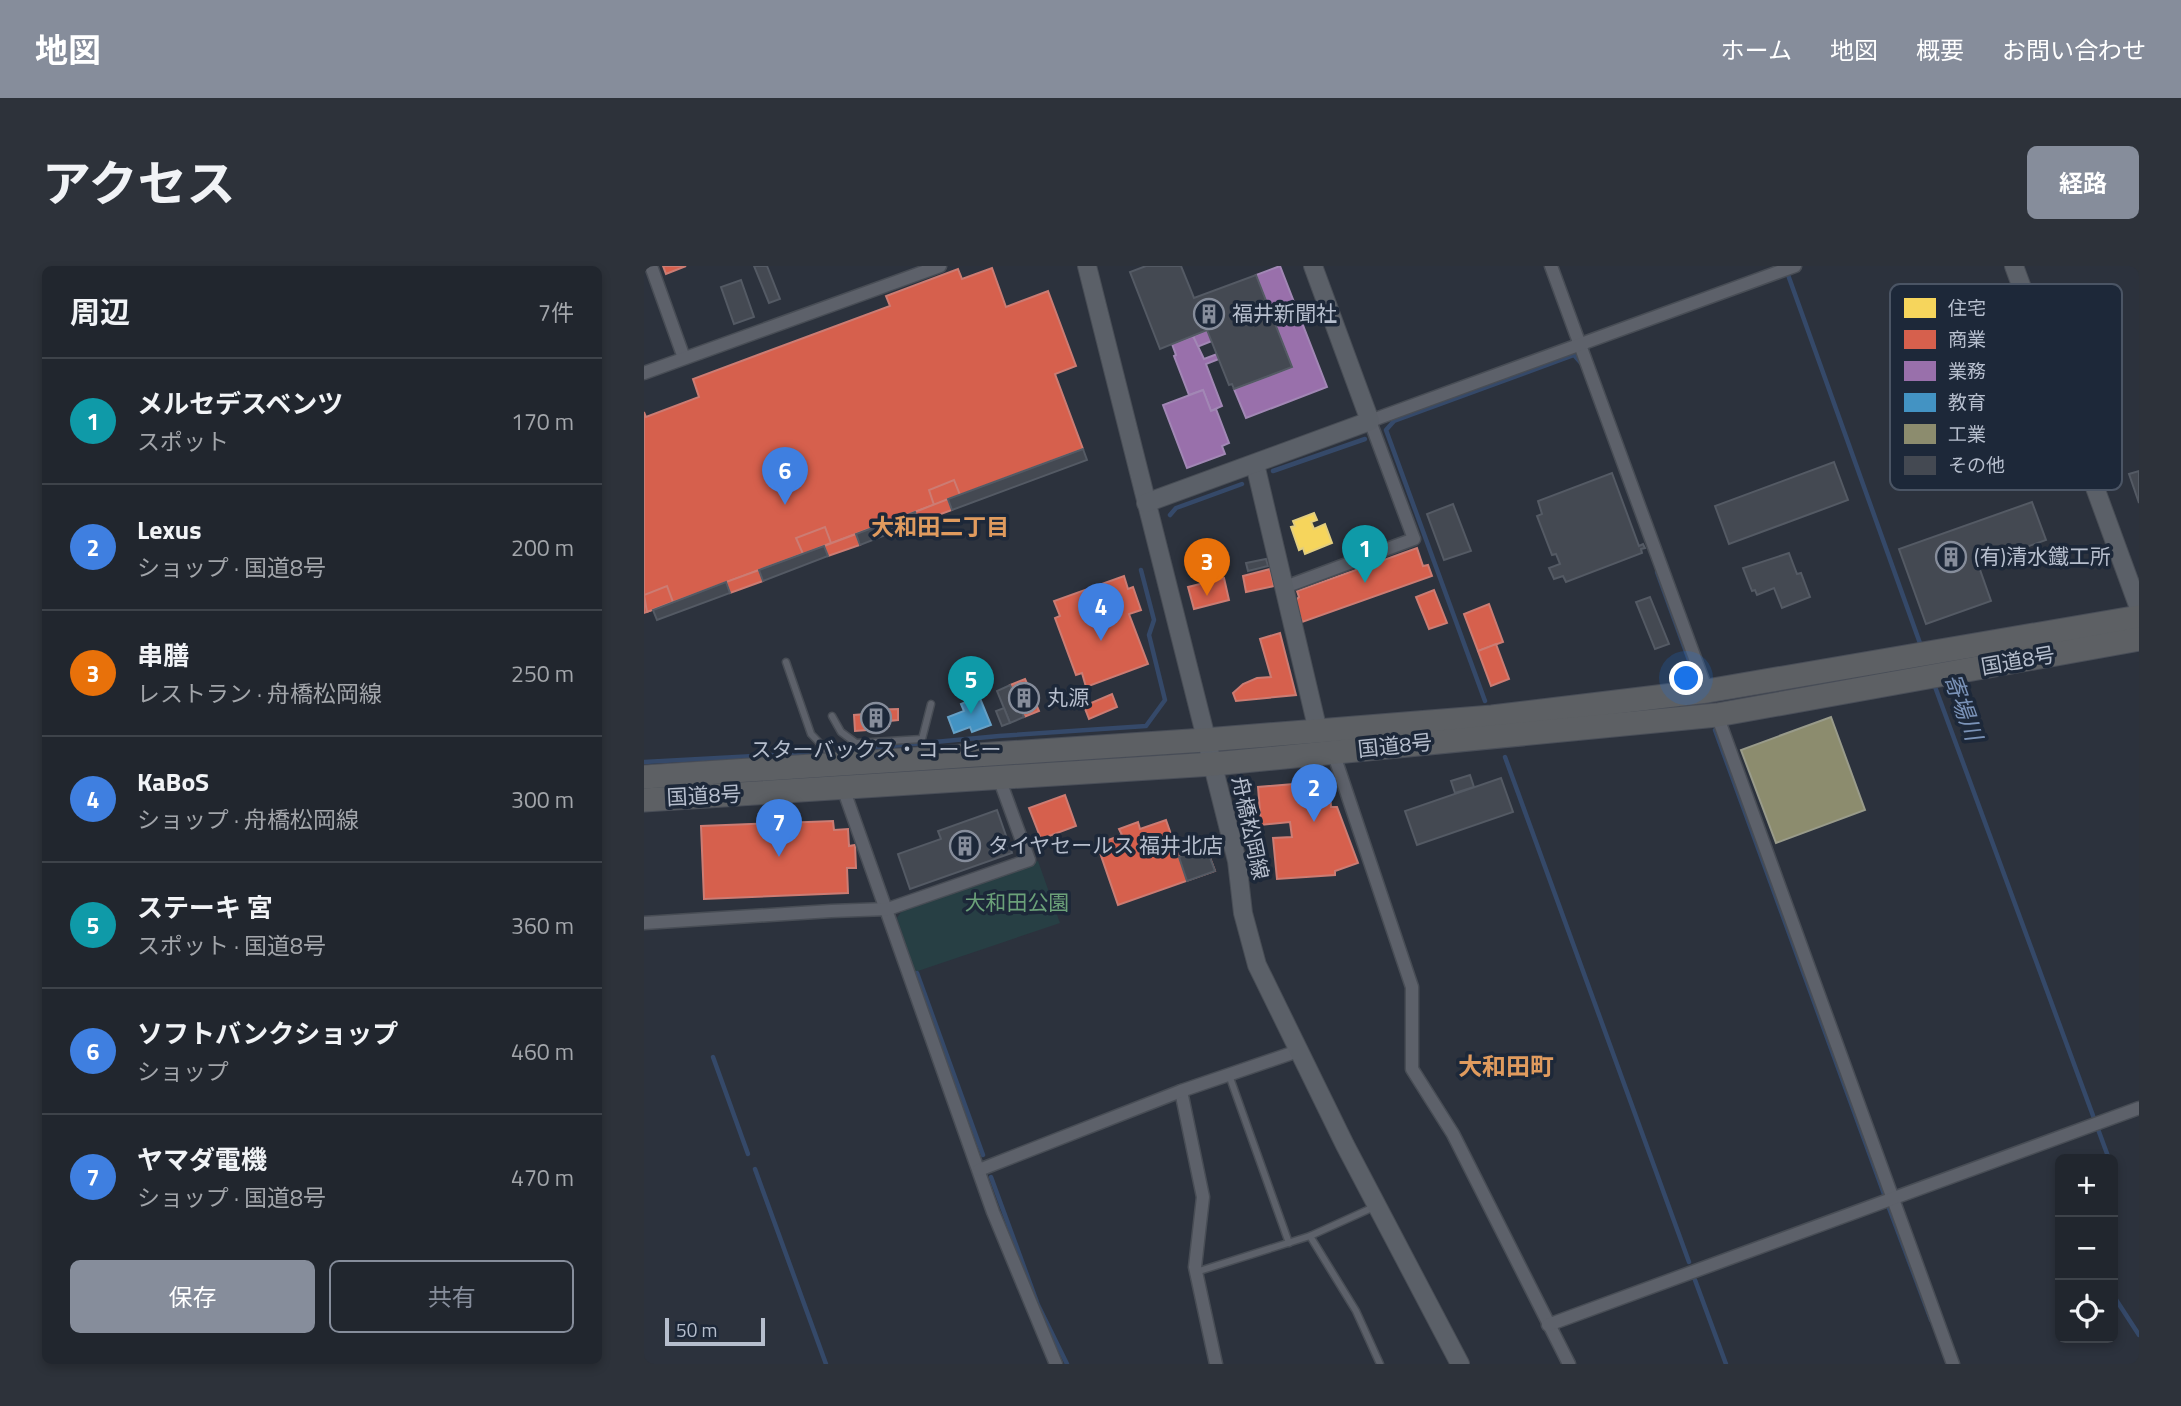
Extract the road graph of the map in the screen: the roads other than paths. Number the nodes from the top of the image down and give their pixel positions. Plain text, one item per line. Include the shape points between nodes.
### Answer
1 (651, 266) edge
2 (940, 266) edge
3 (1087, 266) edge
4 (1313, 266) edge
5 (1551, 266) edge
6 (1795, 266) edge
7 (2014, 266) edge
8 (2021, 284) edge
9 (1580, 344) junction
10 (684, 358) junction
11 (644, 373) edge
12 (1370, 421) junction
13 (1255, 464) junction
14 (2096, 490) edge
15 (1146, 503) junction
16 (1284, 587) junction
17 (2139, 608) edge
18 (2139, 617) edge
19 (2139, 639) edge
20 (786, 663) dead end
21 (1707, 691) junction
22 (931, 704) dead end
23 (1717, 715) junction
24 (832, 716) dead end
25 (1318, 731) junction
26 (1205, 740) junction
27 (1333, 752) junction
28 (1213, 764) junction
29 (850, 765) junction
30 (644, 777) edge
31 (999, 778) junction
32 (843, 788) junction
33 (644, 800) edge
34 (888, 909) junction
35 (644, 923) edge
36 (1298, 1051) junction
37 (1229, 1075) junction
38 (1181, 1091) junction
39 (2139, 1108) edge
40 (979, 1170) junction
41 (1892, 1197) junction
42 (1376, 1206) junction
43 (1310, 1236) junction
44 (1289, 1243) junction
45 (1196, 1272) junction
46 (1548, 1325) junction
47 (1456, 1363) edge
48 (1056, 1364) edge
49 (1216, 1364) edge
50 (1380, 1364) edge
51 (1569, 1364) edge
52 (1952, 1364) edge

1 - 10 street
2 - 10 street
3 - 15 main road, 舟橋松岡線
4 - 12 main road
5 - 9 street
6 - 9 street
7 - 8 main road
9 - 12 street
9 - 21 street
10 - 11 street
12 - 13 main road
12 - 16 street via 1414,539
13 - 15 main road
13 - 16 main road
14 - 17 main road
15 - 26 main road, 舟橋松岡線
16 - 25 main road
18 - 21 highway, 国道8号
19 - 23 highway, 国道8号
20 - 29 lane via 811,734 834,758
21 - 25 highway, 国道8号 via 1492,717
22 - 24 lane via 922,739 856,743 841,732
23 - 27 highway, 国道8号
23 - 41 street
25 - 26 highway, 国道8号
26 - 28 main road, 舟橋松岡線
26 - 29 highway, 国道8号
27 - 28 highway, 国道8号
27 - 46 street via 1412,987 1412,1069 1453,1134
28 - 31 highway, 国道8号
28 - 36 main road, 舟橋松岡線 via 1257,965
29 - 30 highway, 国道8号
31 - 32 highway, 国道8号
31 - 34 street via 1029,860
32 - 33 highway, 国道8号
32 - 34 street
34 - 35 street
34 - 40 street
36 - 37 street
36 - 42 main road, 舟橋松岡線
37 - 38 street
37 - 44 lane
38 - 40 street
38 - 45 street via 1203,1197
39 - 41 street
40 - 48 street
41 - 46 street
41 - 52 street
42 - 43 lane
42 - 47 main road, 舟橋松岡線
43 - 44 lane
43 - 50 lane via 1356,1311
44 - 45 lane
45 - 49 street
46 - 51 street

